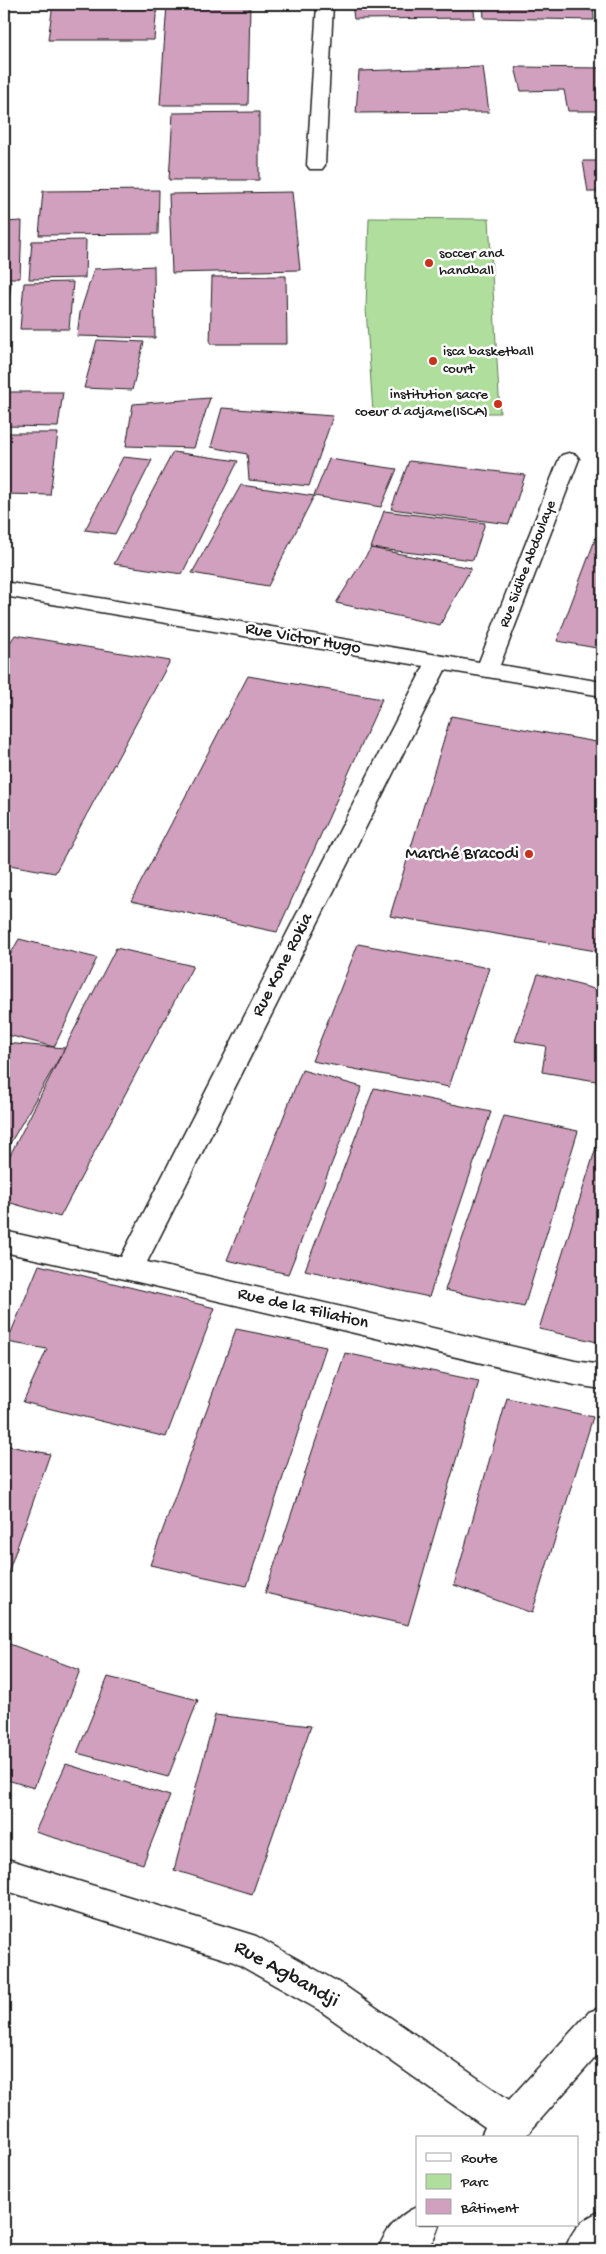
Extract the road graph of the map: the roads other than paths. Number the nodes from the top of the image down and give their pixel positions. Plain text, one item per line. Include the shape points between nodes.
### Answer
1 (325, 4) edge
2 (316, 165) dead end
3 (569, 459) dead end
4 (4, 589) edge
5 (437, 662) junction
6 (487, 670) junction
7 (602, 689) edge
8 (4, 1242) edge
9 (129, 1269) junction
10 (602, 1377) edge
11 (4, 1874) edge
12 (602, 2024) edge
13 (602, 2045) edge
14 (506, 2131) edge
15 (419, 2226) edge
16 (602, 2230) edge
17 (397, 2250) edge
18 (584, 2250) edge

1 - 2 street
3 - 6 street, Rue Sidibe Abdoulaye
4 - 5 street, Rue Victor Hugo
5 - 6 street, Rue Victor Hugo
5 - 9 street, Rue Kone Rokia
6 - 7 street, Rue Victor Hugo
8 - 9 street, Rue de la Filiation
9 - 10 street, Rue de la Filiation
11 - 14 street, Rue Agbandji via 244,1948 332,1998
12 - 14 street
13 - 14 street
15 - 17 street
16 - 18 street

